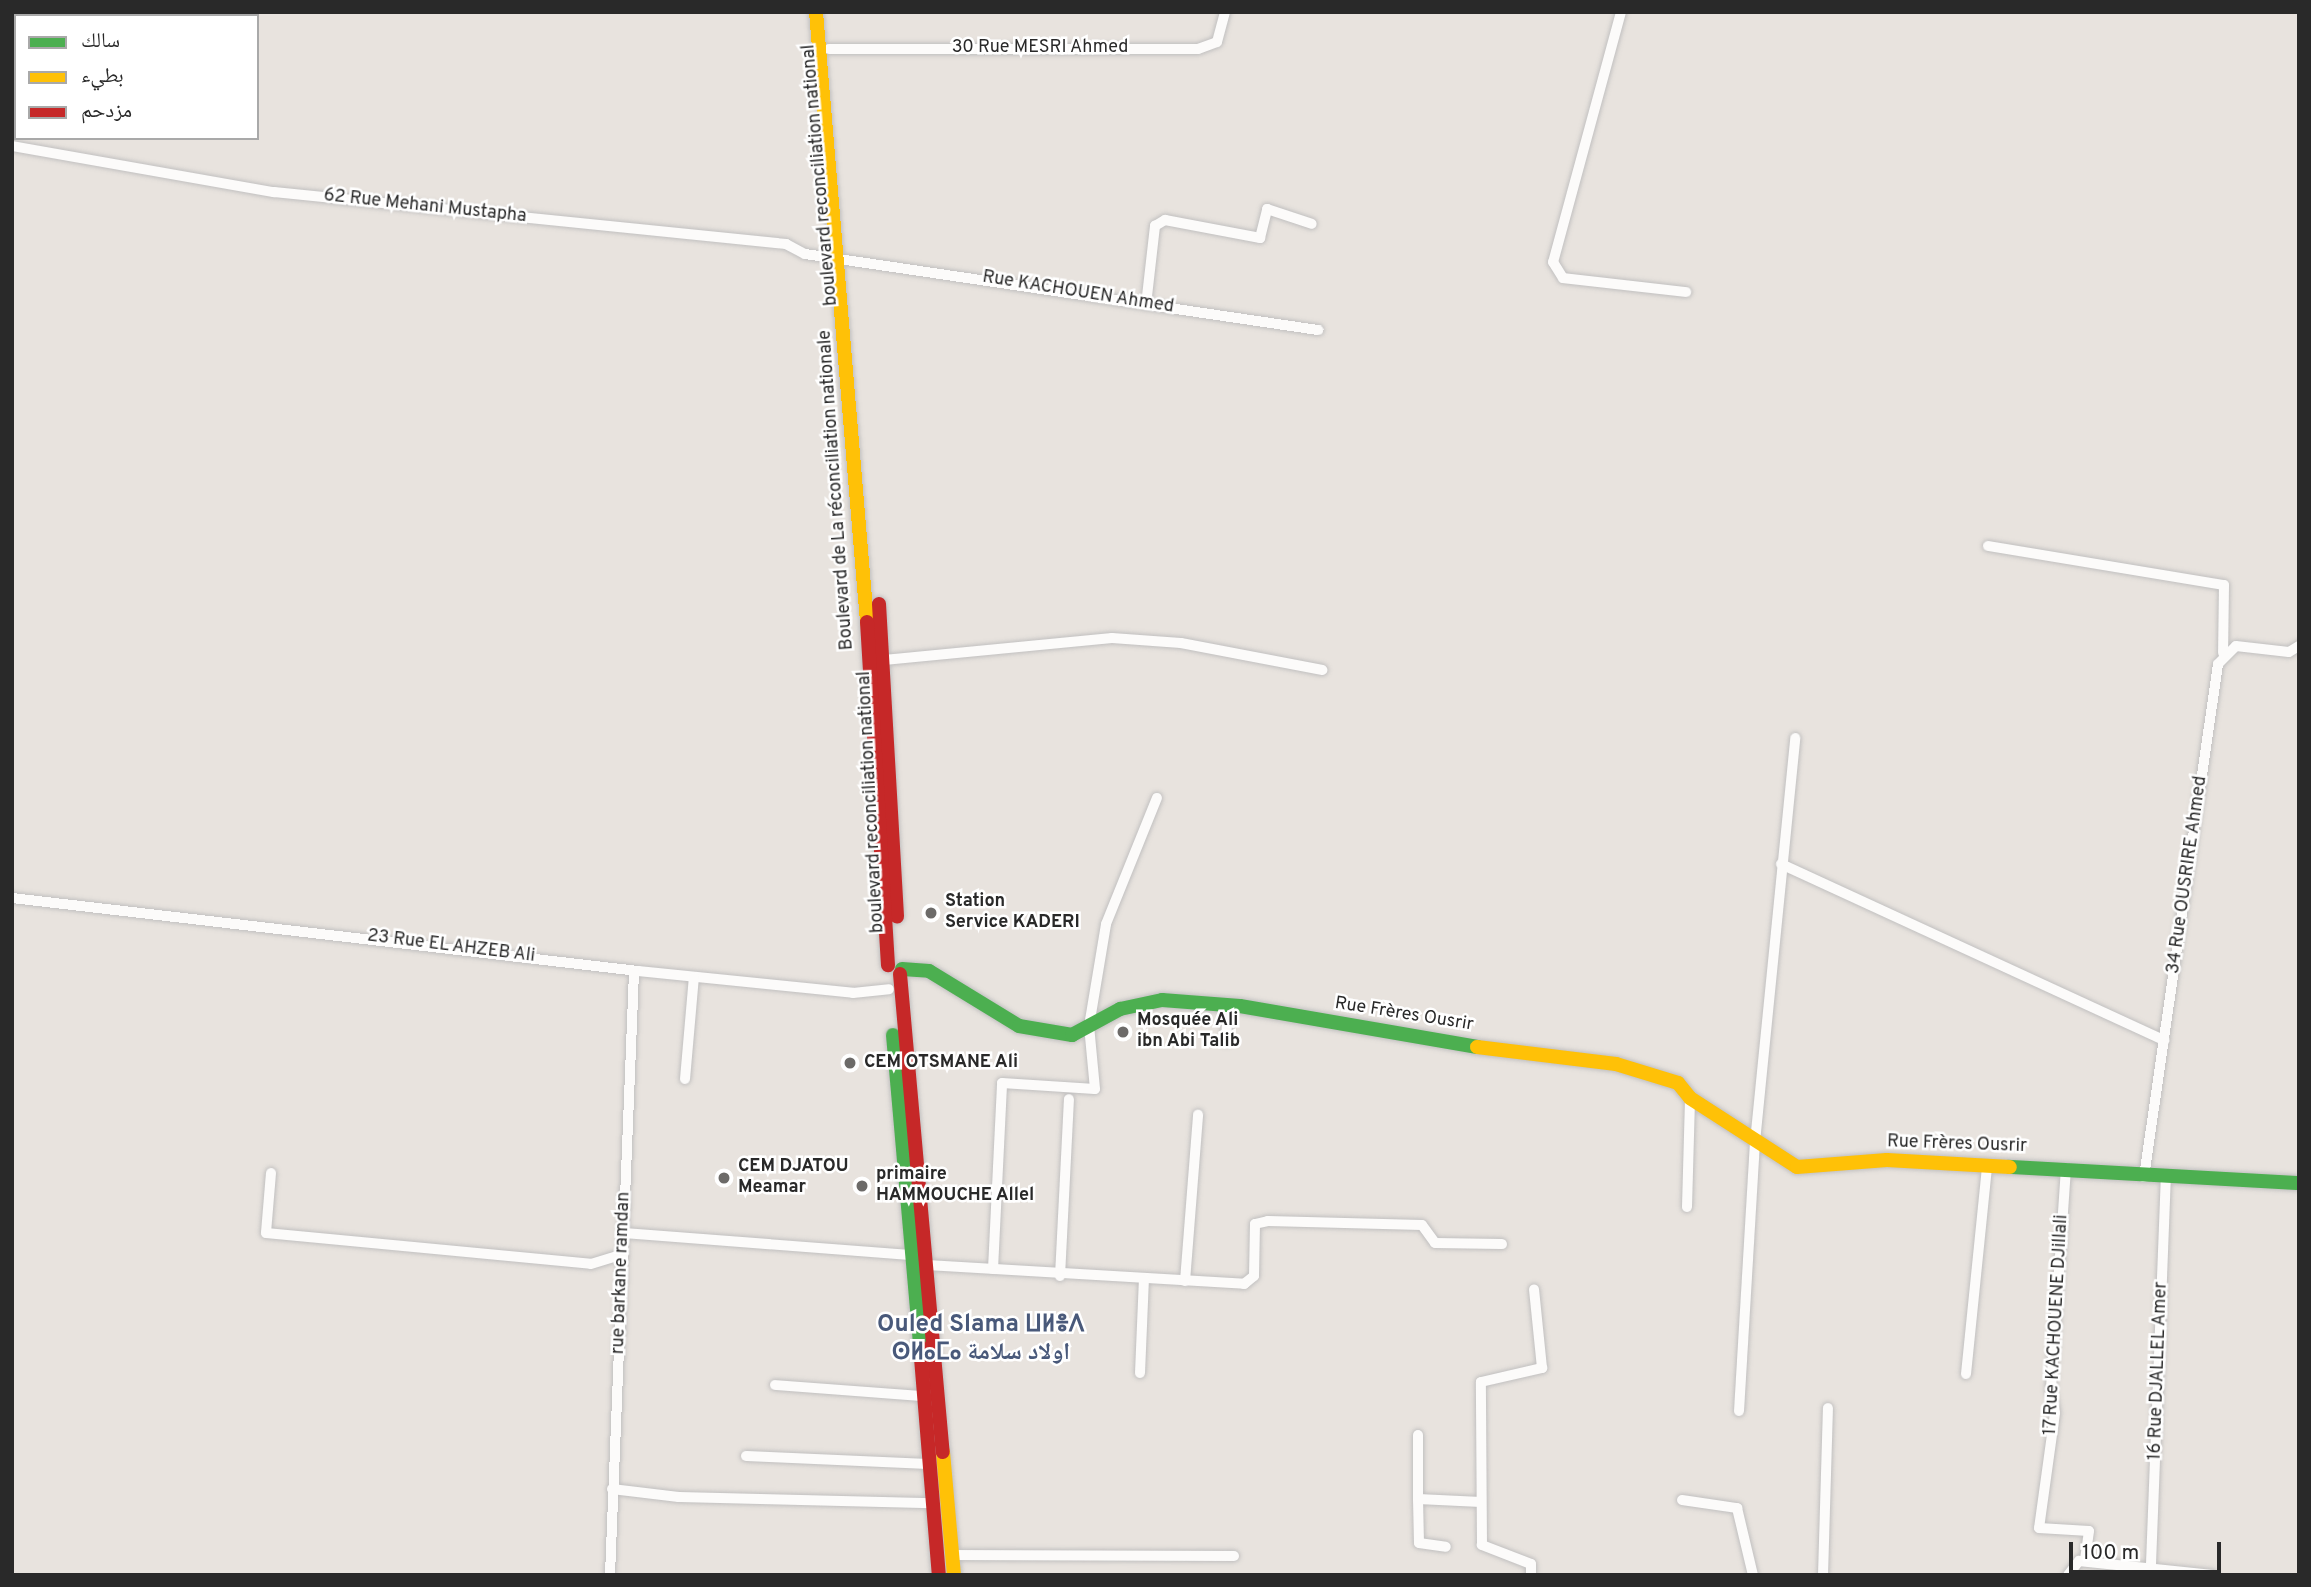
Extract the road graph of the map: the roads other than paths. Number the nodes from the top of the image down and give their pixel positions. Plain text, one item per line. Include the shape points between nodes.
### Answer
1 (816, 12) edge
2 (825, 12) edge
3 (1225, 12) edge
4 (1621, 12) edge
5 (829, 49) junction
6 (12, 146) edge
7 (1312, 224) dead end
8 (843, 257) junction
9 (1686, 292) dead end
10 (1146, 305) junction
11 (1318, 330) dead end
12 (1988, 546) dead end
13 (2299, 646) edge
14 (2223, 653) junction
15 (884, 660) junction
16 (1322, 670) dead end
17 (1795, 738) dead end
18 (1157, 798) dead end
19 (1781, 864) junction
20 (12, 898) edge
21 (634, 971) junction
22 (895, 972) junction
23 (694, 977) junction
24 (1228, 1005) junction
25 (1089, 1026) junction
26 (2164, 1040) junction
27 (1226, 1041) dead end
28 (685, 1079) dead end
29 (1690, 1098) junction
30 (1069, 1099) dead end
31 (1198, 1115) dead end
32 (1755, 1142) junction
33 (1987, 1166) junction
34 (2066, 1168) junction
35 (271, 1173) dead end
36 (2144, 1177) junction
37 (2166, 1177) junction
38 (2298, 1183) edge
39 (1687, 1207) dead end
40 (624, 1233) junction
41 (1502, 1244) dead end
42 (623, 1254) junction
43 (910, 1255) junction
44 (927, 1265) junction
45 (993, 1269) junction
46 (1060, 1276) junction
47 (1144, 1279) junction
48 (1185, 1280) junction
49 (1534, 1289) dead end
50 (1140, 1373) dead end
51 (1966, 1374) dead end
52 (775, 1385) dead end
53 (923, 1396) junction
54 (1828, 1408) dead end
55 (1739, 1411) dead end
56 (1418, 1435) dead end
57 (746, 1456) dead end
58 (929, 1464) junction
59 (612, 1489) junction
60 (1418, 1499) junction
61 (1682, 1500) dead end
62 (1481, 1502) junction
63 (933, 1503) junction
64 (1446, 1547) dead end
65 (953, 1555) junction
66 (1234, 1556) dead end
67 (2085, 1561) junction
68 (2151, 1564) junction
69 (610, 1575) edge
70 (939, 1575) edge
71 (954, 1575) edge
72 (1531, 1575) edge
73 (1753, 1575) edge
74 (1823, 1575) edge
75 (2068, 1575) edge
76 (2212, 1575) edge

1 - 8 main road, Boulevard de La réconciliation nationale
2 - 5 main road, boulevard reconciliation national
3 - 5 street, 30 Rue MESRI Ahmed via 1217,42 1198,49
4 - 9 street via 1553,262 1563,278
5 - 8 main road, boulevard reconciliation national
6 - 8 street, 62 Rue Mehani Mustapha via 274,192 786,244
7 - 10 street via 1267,209 1259,238 1165,220 1155,226
8 - 10 street, Rue KACHOUEN Ahmed
8 - 15 main road, boulevard reconciliation national
8 - 22 main road, Boulevard de La réconciliation nationale via 866,573 869,725
10 - 11 street, Rue KACHOUEN Ahmed
12 - 14 street, 34 Rue OUSRIRE Ahmed via 2224,584
13 - 14 street via 2290,652 2236,646
14 - 26 street, 34 Rue OUSRIRE Ahmed
15 - 16 street via 1112,638 1181,643
15 - 22 main road, boulevard reconciliation national
17 - 19 street
18 - 25 street via 1106,924
19 - 26 street
19 - 32 street
20 - 21 street, 23 Rue EL AHZEB Ali
21 - 23 street, 23 Rue EL AHZEB Ali
21 - 40 street, rue barkane ramdan
22 - 23 street, 23 Rue EL AHZEB Ali via 853,992
22 - 25 main road, Rue Frères Ousrir via 929,971 1019,1026 1072,1035
22 - 43 main road
22 - 44 main road
23 - 28 street
24 - 25 main road, Rue Frères Ousrir via 1162,1000 1120,1009
24 - 27 street
24 - 29 main road, Rue Frères Ousrir via 1433,1042 1616,1064 1678,1083
25 - 45 street via 1095,1089 1002,1083
26 - 36 street, 34 Rue OUSRIRE Ahmed
29 - 32 main road, Rue Frères Ousrir
29 - 39 street
30 - 46 street
31 - 48 street
32 - 33 main road, Rue Frères Ousrir via 1797,1167 1887,1160
32 - 55 street
33 - 34 main road, Rue Frères Ousrir
33 - 51 street
34 - 36 main road, Rue Frères Ousrir
34 - 67 street, 17 Rue KACHOUENE DJillali via 2051,1390 2055,1413 2039,1528 2089,1531
35 - 42 street via 266,1233 590,1264
36 - 37 main road, Rue Frères Ousrir
37 - 38 main road, Rue Frères Ousrir
37 - 68 street, 16 Rue DJALLEL Amer
40 - 42 street, rue barkane ramdan
40 - 43 street
41 - 48 street via 1435,1243 1422,1225 1268,1221 1255,1224 1254,1276 1244,1284
42 - 59 street, rue barkane ramdan
43 - 53 main road
44 - 45 street
44 - 65 main road
45 - 46 street
46 - 47 street
47 - 48 street
47 - 50 street
49 - 62 street via 1542,1368 1481,1382
52 - 53 street
53 - 58 main road
54 - 74 street
56 - 60 street
57 - 58 street
58 - 63 main road
59 - 63 street via 680,1497
59 - 69 street, rue barkane ramdan
60 - 62 street
60 - 64 street via 1419,1543
61 - 73 street via 1737,1508
62 - 72 street via 1482,1545 1531,1564
63 - 70 main road
65 - 66 street
65 - 71 main road
67 - 68 street
67 - 75 street
68 - 76 street

